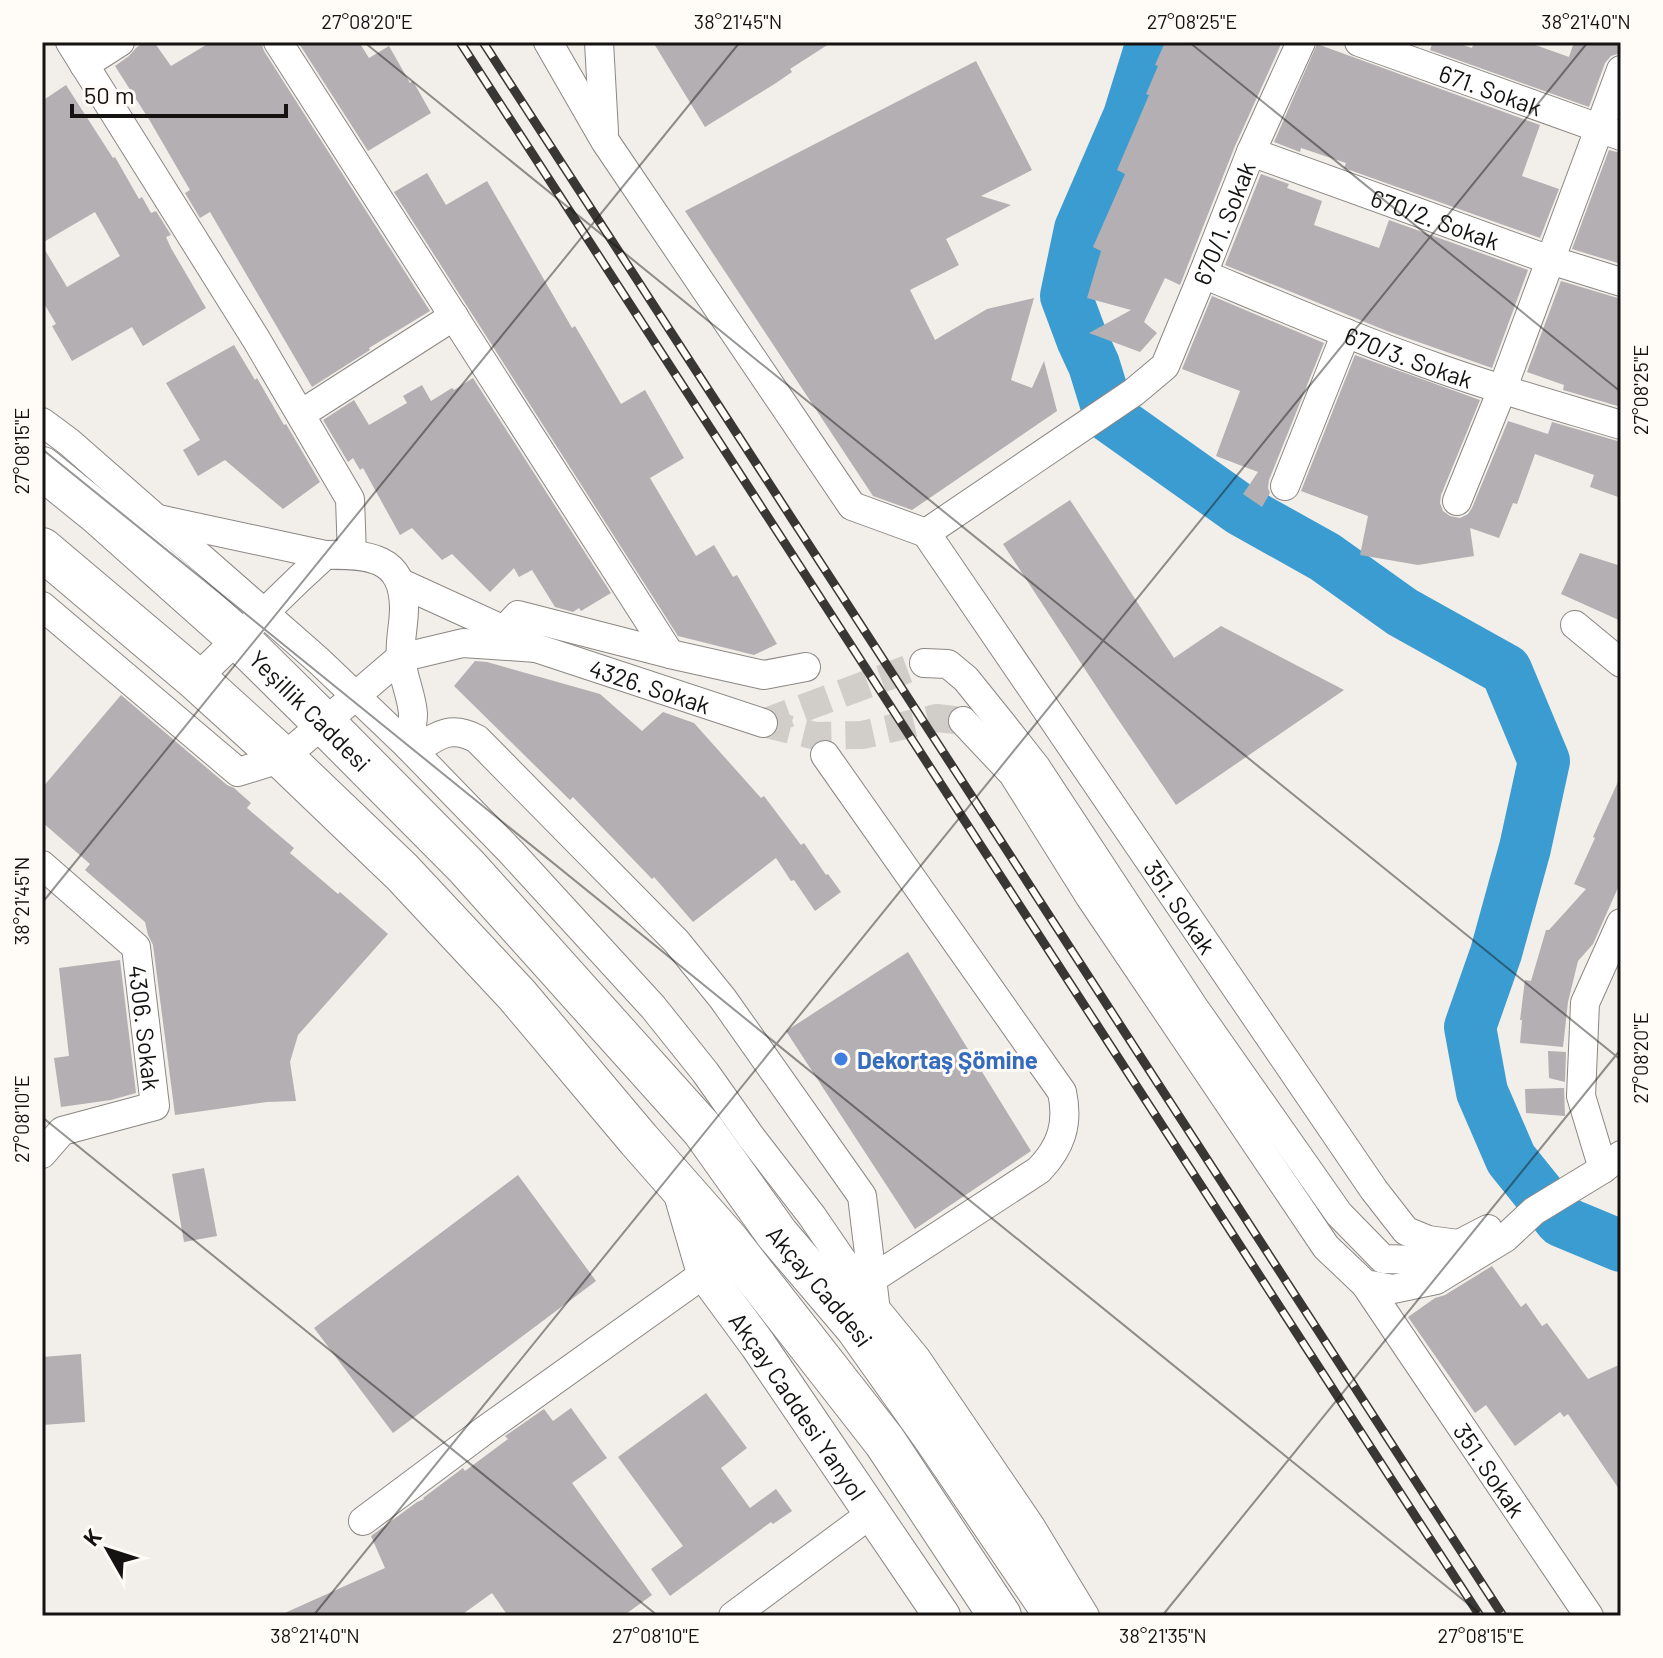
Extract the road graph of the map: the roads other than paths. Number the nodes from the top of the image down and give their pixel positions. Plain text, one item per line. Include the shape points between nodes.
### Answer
1 (120, 42) edge
2 (278, 42) edge
3 (548, 42) edge
4 (599, 42) edge
5 (1301, 42) edge
6 (1359, 42) edge
7 (77, 54) edge
8 (1621, 70) edge
9 (1610, 131) edge
10 (605, 141) junction
11 (1251, 152) junction
12 (1550, 260) junction
13 (1203, 274) junction
14 (1621, 282) edge
15 (454, 316) junction
16 (1346, 333) junction
17 (1502, 390) junction
18 (301, 414) junction
19 (42, 422) edge
20 (1621, 425) edge
21 (42, 468) edge
22 (1285, 486) dead end
23 (1457, 501) dead end
24 (156, 519) junction
25 (926, 533) junction
26 (42, 549) edge
27 (338, 555) junction
28 (401, 583) junction
29 (42, 606) edge
30 (1575, 625) dead end
31 (251, 626) junction
32 (504, 630) junction
33 (536, 648) junction
34 (670, 654) junction
35 (400, 658) junction
36 (924, 663) tunnel mouth
37 (1621, 663) edge
38 (806, 667) dead end
39 (196, 679) junction
40 (356, 696) junction
41 (963, 721) dead end
42 (323, 722) junction
43 (763, 723) dead end
44 (411, 748) junction
45 (825, 755) dead end
46 (283, 758) junction
47 (42, 865) edge
48 (1621, 923) edge
49 (562, 973) joint
50 (42, 1154) edge
51 (1609, 1165) edge
52 (680, 1186) junction
53 (1534, 1211) junction
54 (1459, 1244) junction
55 (705, 1273) junction
56 (872, 1279) junction
57 (1365, 1284) junction
58 (875, 1308) junction
59 (872, 1513) junction
60 (363, 1521) dead end
61 (733, 1616) edge
62 (942, 1616) edge
63 (1000, 1616) edge
64 (1056, 1616) edge
65 (1085, 1616) edge
66 (1589, 1616) edge

1 - 7 street
2 - 15 street
3 - 10 street
4 - 10 street
5 - 11 street, 670/1. Sokak
6 - 9 street, 671. Sokak
7 - 18 street
8 - 9 street
9 - 12 street
10 - 25 street via 852,506
11 - 12 street, 670/2. Sokak
11 - 13 street, 670/1. Sokak
12 - 14 street, 670/2. Sokak
12 - 17 street
13 - 16 street, 670/3. Sokak
13 - 25 street, 670/1. Sokak via 1165,366
15 - 18 street
15 - 34 street
16 - 17 street, 670/3. Sokak
16 - 22 street
17 - 20 street, 670/3. Sokak
17 - 23 street
18 - 27 street via 350,499
19 - 24 street
21 - 31 highway, Yeşillik Caddesi
24 - 27 street
24 - 31 street
25 - 54 street, 351. Sokak via 1374,1190 1406,1231
26 - 39 highway
27 - 28 street via 376,559 392,568
27 - 31 street
28 - 32 street
28 - 35 street
29 - 46 street via 238,772
30 - 37 street
31 - 39 street
31 - 40 street via 319,661
31 - 42 highway, Yeşillik Caddesi
32 - 33 street
32 - 34 street via 518,615
33 - 35 street via 463,643
33 - 43 street, 4326. Sokak
34 - 38 street via 764,675
35 - 40 street
35 - 44 street via 413,714
36 - 54 street, 351. Sokak via 948,664 966,679 1036,767 1193,1006 1339,1214 1383,1259 1419,1260
39 - 46 highway
40 - 42 street
40 - 44 street
41 - 57 street, 351. Sokak via 1013,774 1326,1247
42 - 46 street
42 - 49 highway, Yeşillik Caddesi via 466,866
44 - 56 street via 449,732 477,739 676,941 862,1196
44 - 58 street via 653,1007
45 - 56 street via 1062,1092 1065,1105 1059,1145 1039,1170
46 - 52 highway, Akçay Caddesi via 402,872 517,995
47 - 50 street, 4306. Sokak via 136,947 155,1106 62,1131
48 - 51 street via 1585,1003 1581,1096
49 - 64 highway, Akçay Caddesi via 703,1130 777,1234 857,1328
51 - 53 street
52 - 55 main road, Akçay Caddesi Yanyol
52 - 63 highway, Akçay Caddesi via 885,1442
53 - 54 street, 351. Sokak
53 - 57 street via 1505,1238 1436,1280 1393,1289
55 - 59 main road, Akçay Caddesi Yanyol
55 - 60 street
56 - 58 street
57 - 66 street, 351. Sokak
58 - 65 street via 916,1358 1023,1514
59 - 61 street
59 - 62 main road, Akçay Caddesi Yanyol

